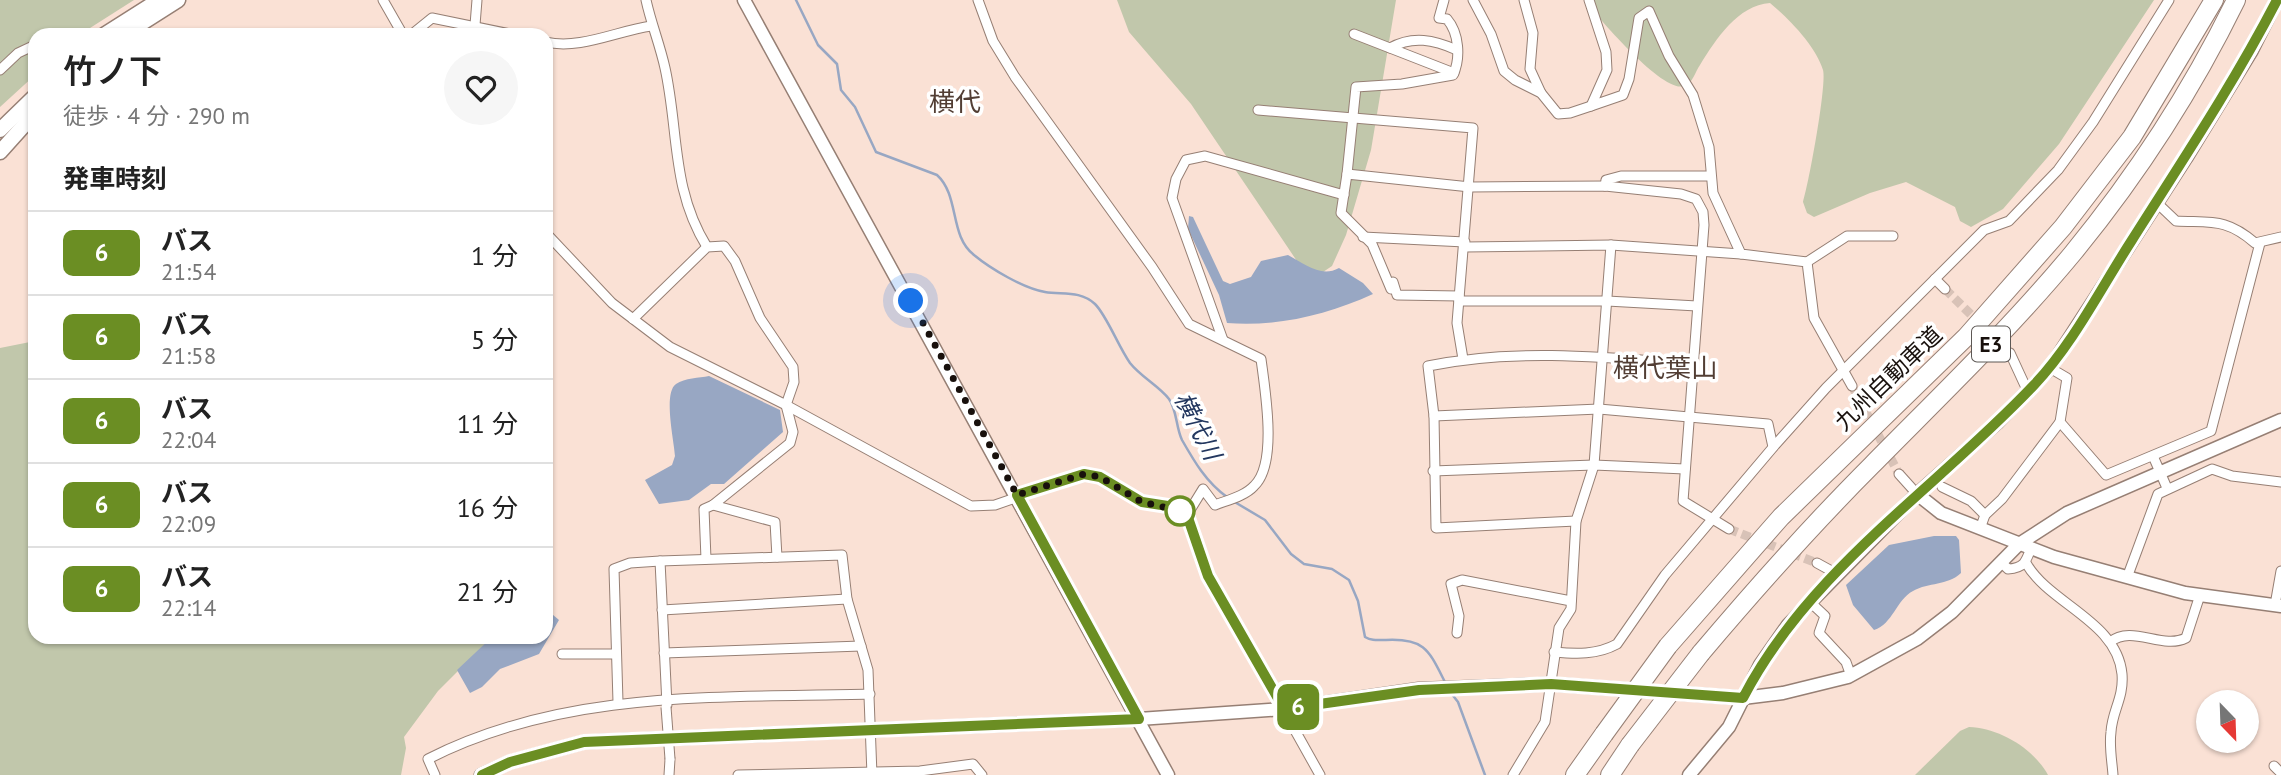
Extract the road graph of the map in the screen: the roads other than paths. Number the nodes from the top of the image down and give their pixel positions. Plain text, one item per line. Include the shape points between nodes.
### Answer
1 (159, 0) edge
2 (178, 0) edge
3 (383, 0) edge
4 (477, 0) edge
5 (646, 0) edge
6 (744, 0) edge
7 (978, 0) edge
8 (1444, 0) edge
9 (1473, 0) edge
10 (1524, 0) edge
11 (1589, 0) edge
12 (2169, 0) edge
13 (2201, 0) edge
14 (2214, 0) edge
15 (2277, 0) edge
16 (2235, 2) edge
17 (475, 25) junction
18 (651, 26) junction
19 (115, 28) edge
20 (134, 28) edge
21 (399, 28) edge
22 (420, 28) edge
23 (487, 28) edge
24 (1354, 34) dead end
25 (553, 44) edge
26 (28, 48) edge
27 (1390, 48) junction
28 (1457, 50) junction
29 (0, 70) edge
30 (1454, 73) junction
31 (1541, 93) junction
32 (28, 103) edge
33 (1591, 106) junction
34 (1258, 110) dead end
35 (1352, 120) junction
36 (28, 121) edge
37 (0, 130) edge
38 (0, 152) edge
39 (1347, 174) junction
40 (1709, 176) junction
41 (1605, 186) junction
42 (1471, 187) junction
43 (1344, 195) junction
44 (2156, 202) junction
45 (2063, 228) junction
46 (1893, 236) dead end
47 (1361, 237) junction
48 (2281, 237) edge
49 (553, 241) edge
50 (2260, 243) junction
51 (1465, 244) junction
52 (1611, 245) junction
53 (707, 247) junction
54 (1703, 252) junction
55 (1741, 254) junction
56 (1807, 262) junction
57 (1935, 279) junction
58 (1945, 289) tunnel mouth
59 (1459, 298) junction
60 (1607, 301) junction
61 (1698, 306) junction
62 (633, 319) junction
63 (1223, 340) junction
64 (2010, 353) tunnel mouth
65 (1604, 357) junction
66 (1463, 359) junction
67 (1692, 365) junction
68 (2050, 368) junction
69 (1845, 372) junction
70 (1852, 386) tunnel mouth
71 (2028, 392) junction
72 (786, 405) junction
73 (1599, 409) junction
74 (1434, 416) junction
75 (1688, 416) junction
76 (2281, 421) edge
77 (2060, 422) junction
78 (1773, 447) junction
79 (2153, 456) junction
80 (1594, 465) junction
81 (1685, 469) junction
82 (1433, 471) junction
83 (2160, 472) junction
84 (1899, 474) tunnel mouth
85 (2281, 482) edge
86 (1942, 487) dead end
87 (2167, 488) junction
88 (1917, 494) junction
89 (1017, 495) junction
90 (713, 505) junction
91 (1985, 514) junction
92 (1187, 515) junction
93 (1711, 520) junction
94 (1576, 521) junction
95 (1729, 529) tunnel mouth
96 (1980, 529) junction
97 (2025, 546) junction
98 (777, 557) junction
99 (706, 559) junction
100 (660, 561) junction
101 (2001, 562) junction
102 (1817, 563) tunnel mouth
103 (2026, 563) junction
104 (2281, 571) edge
105 (1837, 575) junction
106 (2127, 575) junction
107 (2200, 595) junction
108 (847, 599) junction
109 (1571, 601) junction
110 (1810, 601) junction
111 (2278, 605) edge
112 (662, 610) junction
113 (1457, 633) dead end
114 (2110, 642) junction
115 (861, 646) junction
116 (1554, 652) junction
117 (616, 653) junction
118 (664, 653) junction
119 (562, 654) dead end
120 (1851, 676) junction
121 (1551, 684) junction
122 (870, 694) junction
123 (1743, 698) junction
124 (618, 702) junction
125 (667, 703) junction
126 (1284, 709) junction
127 (1139, 719) junction
128 (872, 732) junction
129 (872, 773) edge
130 (921, 773) edge
131 (823, 774) edge
132 (435, 775) edge
133 (481, 775) edge
134 (669, 775) edge
135 (738, 775) edge
136 (772, 775) edge
137 (982, 775) edge
138 (1168, 775) edge
139 (1320, 775) edge
140 (1513, 775) edge
141 (1575, 775) edge
142 (1610, 775) edge
143 (1689, 775) edge
144 (2113, 775) edge

1 - 19 main road
2 - 20 main road
3 - 21 street
4 - 17 street
5 - 18 street
6 - 89 street
7 - 63 street via 993,41 1015,77 1183,316 1197,329
8 - 28 street via 1439,18 1455,28
9 - 31 street via 1504,71
10 - 31 street via 1533,33 1530,69
11 - 33 street via 1606,52 1607,70
12 - 57 street via 2059,170 2009,221 1984,230
13 - 45 highway via 2160,79
14 - 45 highway, 九州自動車道 / E3 via 2132,137
15 - 44 street via 2252,50
16 - 142 highway, 九州自動車道 / E3, bridge via 2148,152 2072,254 1809,530 1701,653
17 - 22 street via 432,18
17 - 23 street
18 - 25 street via 564,46
18 - 53 street via 665,68 677,170 695,228
24 - 27 street
26 - 29 street
27 - 28 street via 1415,39
27 - 30 street
28 - 30 street
30 - 35 street via 1402,84 1356,86
31 - 33 street via 1558,114
32 - 37 main road
33 - 40 street via 1623,95 1639,18 1649,11 1693,95 1709,147
34 - 35 street
35 - 39 street
35 - 42 street via 1473,128
36 - 38 main road
39 - 42 street
39 - 43 street
40 - 41 street via 1621,176 1606,180
40 - 55 street
41 - 42 street
41 - 54 street via 1696,199 1703,212
42 - 51 street
43 - 47 street via 1341,213
43 - 63 street via 1205,156 1186,160 1175,179 1172,198
44 - 50 street via 2176,221 2236,226
44 - 68 street
45 - 141 highway, 九州自動車道 / E3, bridge via 1966,337 1781,517 1668,646
46 - 56 street via 1847,236
47 - 51 street
47 - 59 street via 1372,244 1397,295
48 - 50 street
49 - 62 street
50 - 79 street via 2211,431
51 - 52 street
51 - 59 street
52 - 54 street
52 - 60 street
53 - 62 street
53 - 72 street via 724,246 760,318 790,360 794,382
54 - 55 street
54 - 61 street
55 - 56 street
56 - 69 street via 1814,318
57 - 58 street
57 - 69 street
59 - 60 street
59 - 66 street via 1457,323
60 - 61 street
60 - 65 street
61 - 67 street
62 - 72 street via 670,347
63 - 92 street via 1261,359 1266,415 1264,475 1254,488 1215,505 1203,489
64 - 71 street
65 - 66 street
65 - 67 street
65 - 73 street
66 - 74 street via 1428,366
67 - 75 street
68 - 71 street
68 - 77 street via 2067,378
69 - 70 street
69 - 78 street
71 - 88 street
72 - 89 street via 971,506 995,505
72 - 90 street via 793,432 790,443
73 - 74 street
73 - 75 street
73 - 80 street
74 - 82 street
75 - 78 street via 1768,424
75 - 81 street
76 - 83 street
77 - 79 street via 2106,475
77 - 91 street via 2002,499
78 - 93 street
79 - 83 street
80 - 81 street
80 - 82 street
80 - 94 street
81 - 93 street via 1683,501
82 - 94 street via 1436,528
83 - 87 street
83 - 97 street via 2067,513
84 - 88 street
85 - 87 street via 2212,469
86 - 91 street via 1971,501
87 - 106 street via 2158,494
88 - 96 street via 1941,513
88 - 105 street
89 - 92 street via 1084,474 1100,477 1142,502 1174,507
89 - 127 street
90 - 98 street via 775,522
90 - 99 street via 704,509
91 - 96 street
92 - 126 street via 1208,576
93 - 95 street
93 - 116 street via 1617,644 1576,654
94 - 109 street
96 - 97 street
97 - 101 street
97 - 103 street
97 - 106 street
98 - 99 street
98 - 108 street via 842,555
99 - 100 street
100 - 112 street
100 - 117 street via 614,569
101 - 103 street via 2008,569
101 - 120 street via 1952,612 1917,639
102 - 105 street
103 - 114 street via 2035,579
104 - 111 street
105 - 110 street
106 - 107 street
107 - 111 street
107 - 114 street via 2186,638 2172,643 2130,635
108 - 112 street
108 - 115 street
109 - 113 street via 1462,580 1451,584 1459,616
109 - 116 street
110 - 120 street via 1825,616 1819,633 1846,662
110 - 123 street via 1759,665
112 - 118 street
114 - 144 street via 2122,675 2122,700 2111,730
115 - 118 street
115 - 122 street
116 - 121 street
117 - 119 street
117 - 124 street
118 - 125 street
120 - 123 street via 1783,694
121 - 123 street
121 - 126 street via 1419,690
121 - 140 street via 1545,723
122 - 125 street
122 - 128 street
123 - 143 street via 1729,727
124 - 125 street
124 - 132 street via 563,711 455,745 428,759
125 - 134 street, bridge
126 - 127 street
126 - 139 street
127 - 128 street
127 - 138 street
128 - 129 street
128 - 133 street via 584,742 510,762
129 - 130 street
129 - 131 street
130 - 137 street via 973,764
131 - 136 street
135 - 136 street

